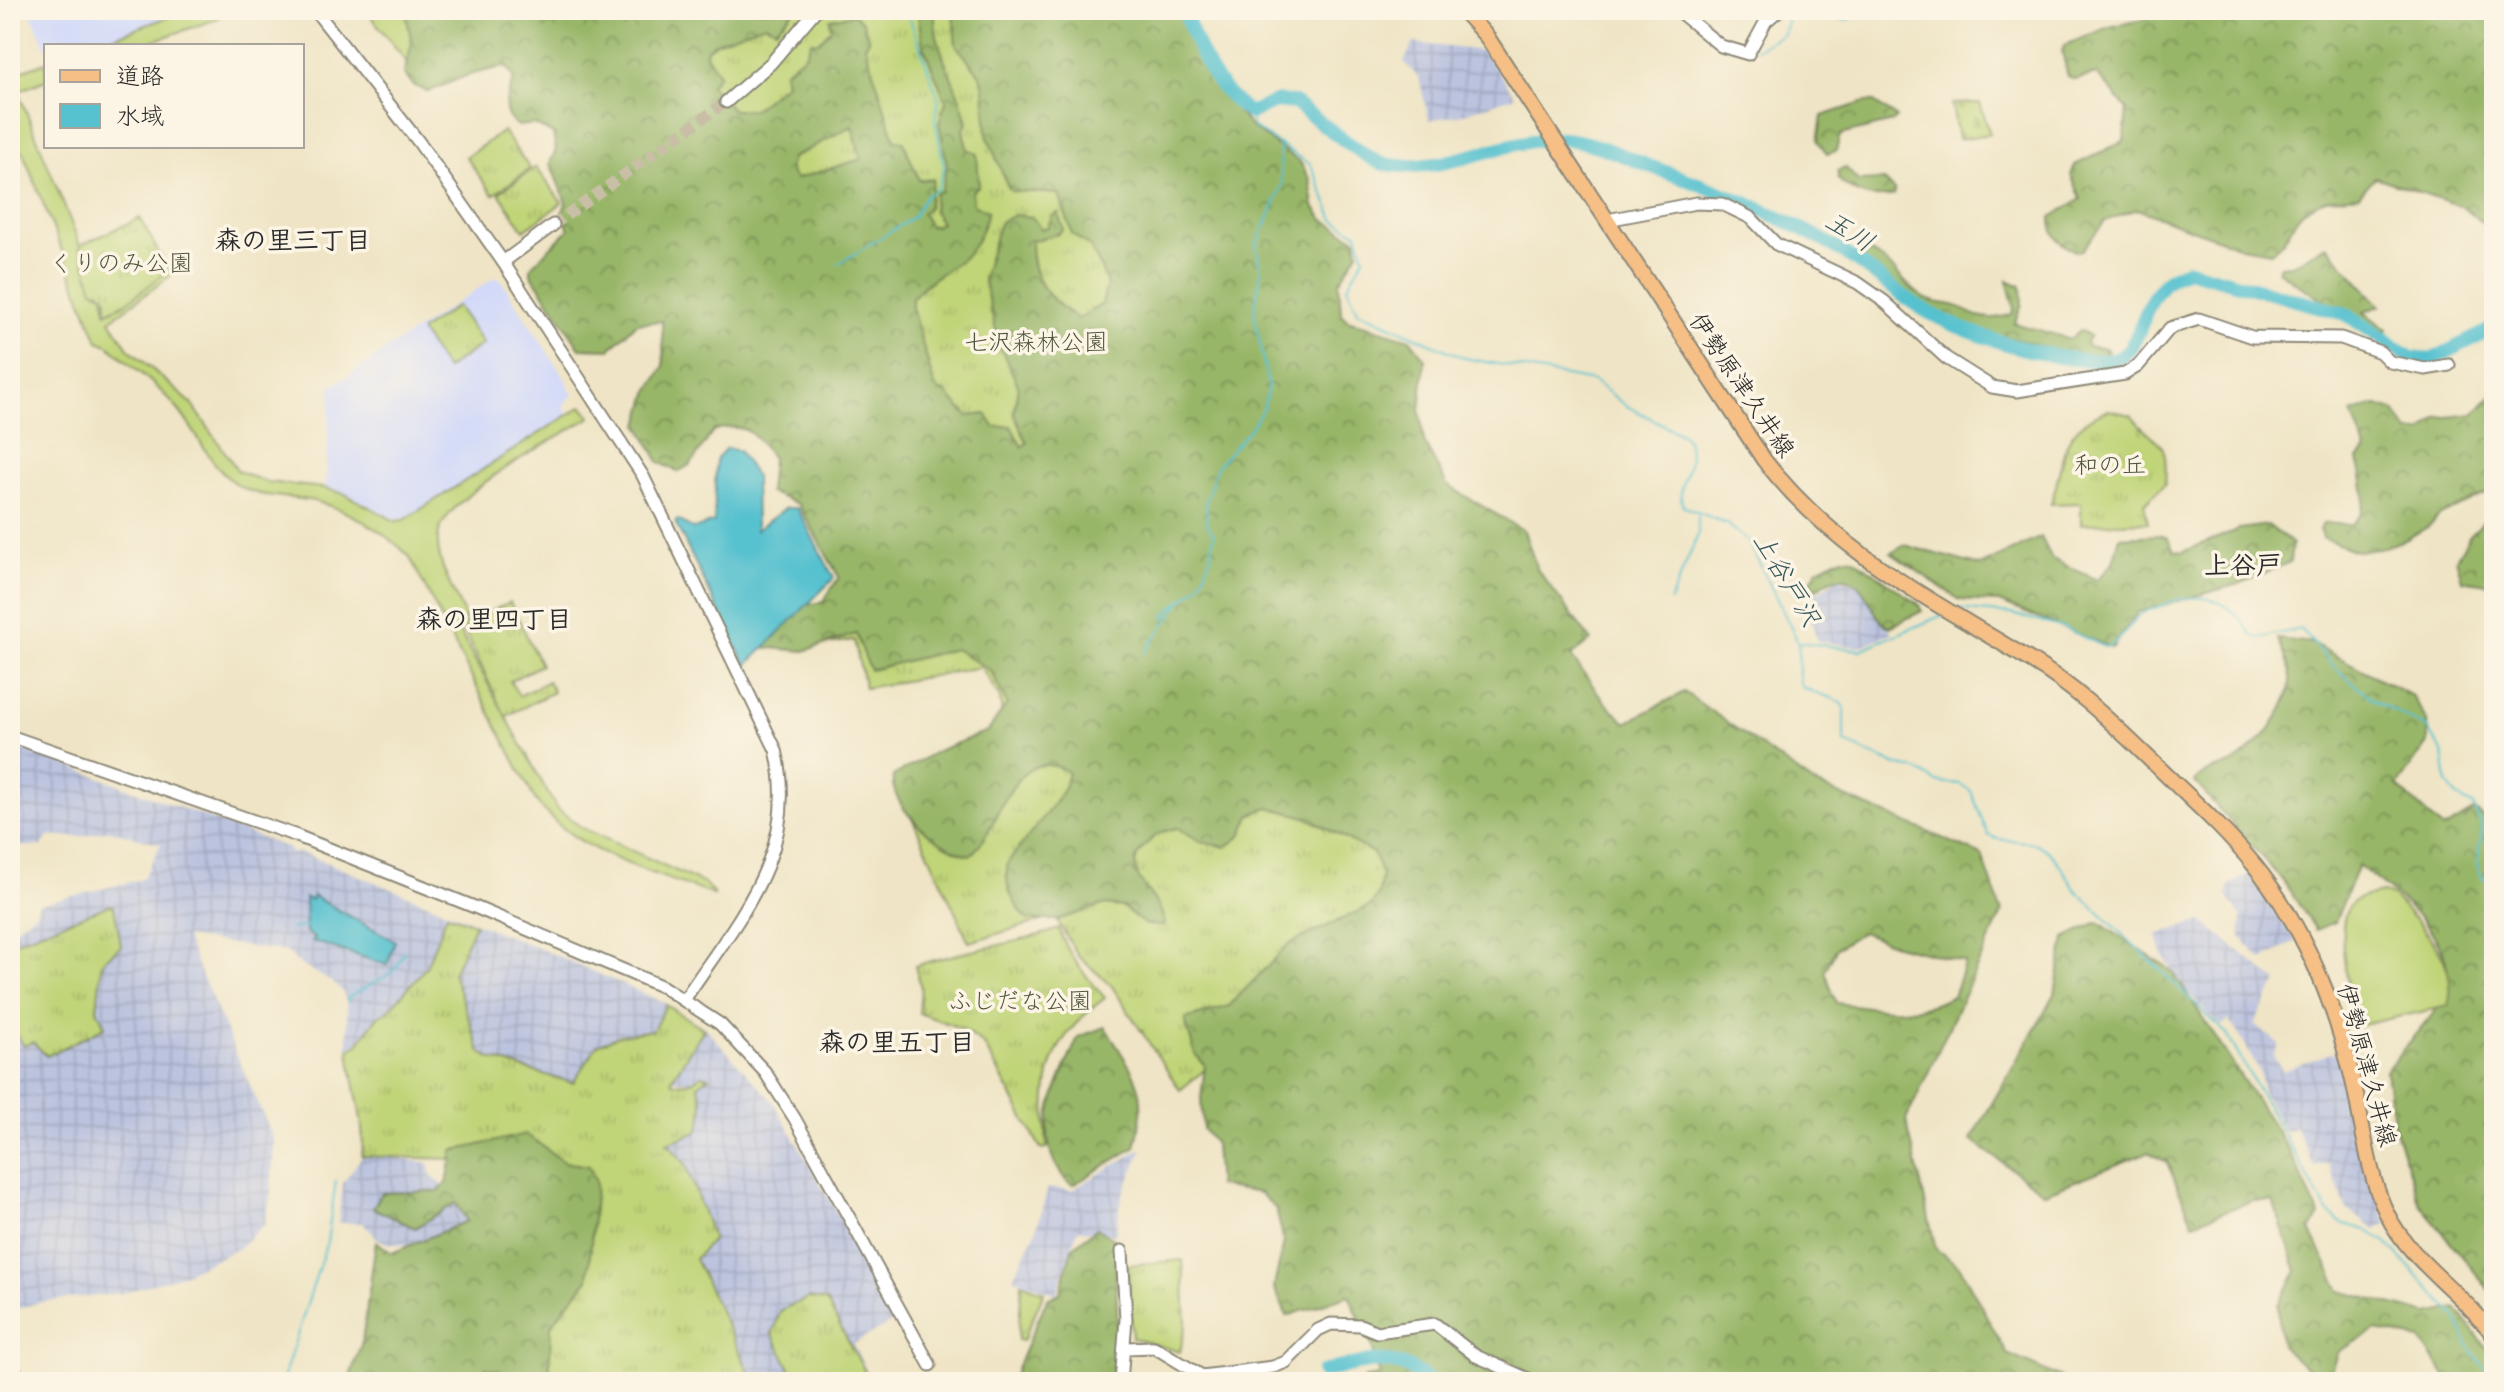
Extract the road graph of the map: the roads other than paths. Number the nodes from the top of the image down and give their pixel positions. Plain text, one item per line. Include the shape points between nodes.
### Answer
1 (315, 10) edge
2 (816, 10) edge
3 (1463, 10) edge
4 (1677, 10) edge
5 (1779, 10) edge
6 (726, 102) tunnel mouth
7 (1607, 220) junction
8 (553, 225) tunnel mouth
9 (503, 262) junction
10 (2449, 365) dead end
11 (10, 736) edge
12 (684, 1000) junction
13 (1122, 1251) dead end
14 (2494, 1336) edge
15 (1126, 1348) junction
16 (10, 1362) edge
17 (930, 1365) dead end
18 (21, 1382) edge
19 (1121, 1382) edge
20 (1535, 1382) edge

1 - 9 street via 418,141
2 - 6 street via 771,63
3 - 7 main road, 伊勢原津久井線 via 1487,37
4 - 5 street via 1721,46 1748,54 1766,21
7 - 10 street via 1696,203 1722,204 1751,218 1776,244 1858,283 1958,368 1992,387 2017,391 2125,374 2170,328 2199,319 2263,338 2341,338 2390,362 2425,369
7 - 14 main road, 伊勢原津久井線 via 1786,489 1847,546 2034,662 2091,705 2256,867 2321,978 2385,1211 2405,1243
8 - 9 street
9 - 12 street via 643,476 776,750 783,816 772,856
11 - 12 street via 327,848 555,940
12 - 17 street via 720,1024 767,1075
13 - 15 street
15 - 19 street
15 - 20 street via 1154,1347 1202,1376 1286,1362 1331,1324 1377,1332 1425,1323 1435,1324 1490,1364
16 - 18 street

